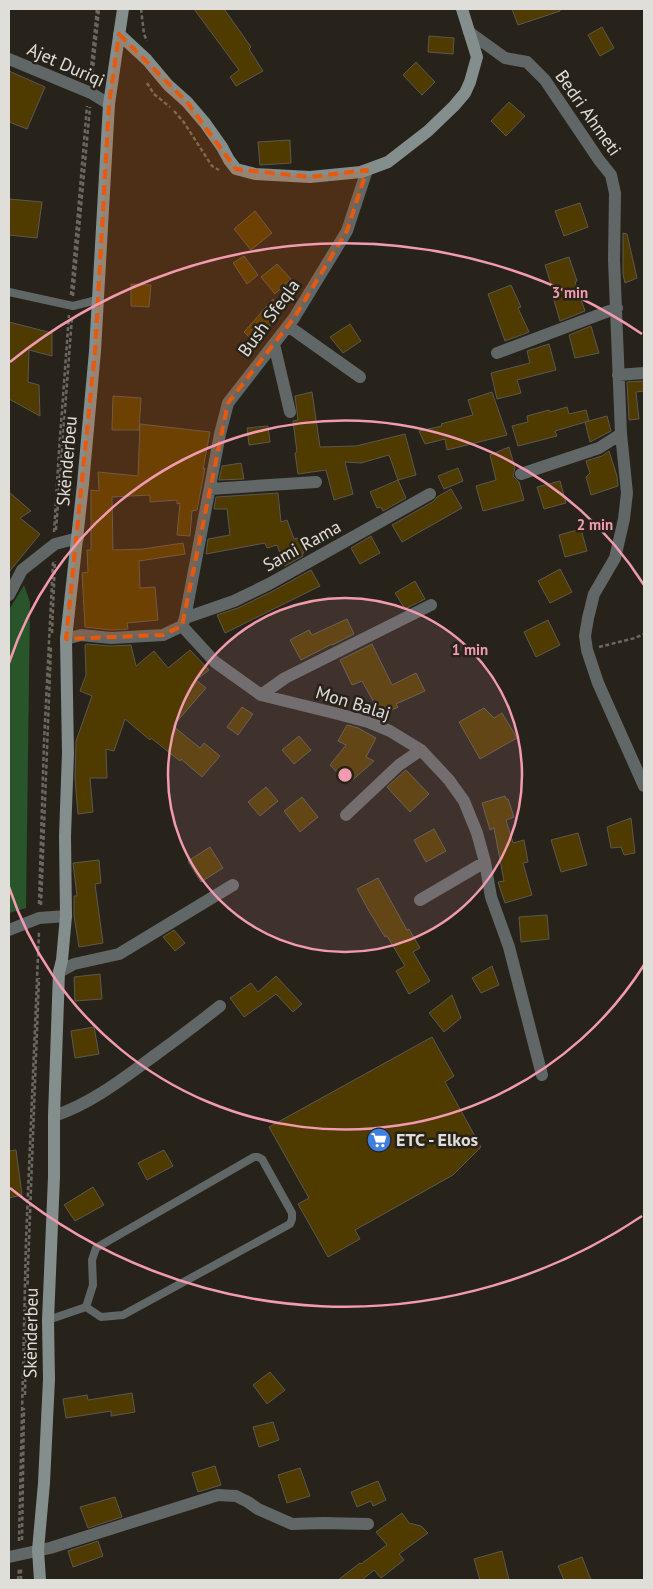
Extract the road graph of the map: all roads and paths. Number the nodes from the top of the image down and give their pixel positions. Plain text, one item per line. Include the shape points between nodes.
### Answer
1 (98, 9) edge
2 (123, 9) edge
3 (141, 9) edge
4 (462, 9) edge
5 (469, 32) junction
6 (119, 34) junction
7 (148, 43) dead end
8 (9, 59) edge
9 (145, 80) dead end
10 (90, 93) junction
11 (109, 104) junction
12 (367, 170) junction
13 (225, 174) dead end
14 (9, 292) edge
15 (97, 300) junction
16 (71, 306) junction
17 (617, 308) junction
18 (288, 326) junction
19 (274, 344) junction
20 (497, 353) dead end
21 (644, 373) edge
22 (618, 375) junction
23 (360, 377) dead end
24 (290, 412) dead end
25 (621, 434) junction
26 (520, 474) dead end
27 (316, 482) dead end
28 (210, 488) junction
29 (430, 494) dead end
30 (78, 538) junction
31 (54, 545) junction
32 (9, 595) edge
33 (430, 605) dead end
34 (184, 622) junction
35 (644, 634) edge
36 (66, 639) junction
37 (588, 650) junction
38 (261, 695) junction
39 (421, 750) junction
40 (644, 786) edge
41 (346, 815) dead end
42 (485, 862) junction
43 (233, 885) dead end
44 (420, 900) dead end
45 (66, 916) junction
46 (40, 918) junction
47 (9, 930) edge
48 (59, 972) junction
49 (220, 1006) dead end
50 (542, 1075) dead end
51 (54, 1116) junction
52 (86, 1307) junction
53 (48, 1320) junction
54 (368, 1524) dead end
55 (38, 1550) junction
56 (16, 1555) edge
57 (20, 1580) edge
58 (40, 1580) edge

1 - 10 path
2 - 6 main road, Skënderbeu
3 - 7 path
4 - 5 main road
5 - 12 main road via 477,57 475,70 464,93 417,141 388,162
5 - 17 street, Bedri Ahmeti via 505,58 527,62 545,80 611,175 615,193
6 - 11 main road, Skënderbeu
6 - 12 main road via 187,102 236,169 255,174 310,177
8 - 10 street, Ajet Duriqi
9 - 13 path via 154,94 183,121 212,166
10 - 11 street, Ajet Duriqi
10 - 16 path
11 - 15 main road, Skënderbeu
12 - 18 street, Bush Sfeqla via 347,232
14 - 16 lane
15 - 16 lane
15 - 30 main road, Skënderbeu
16 - 31 path
17 - 20 street
17 - 22 street, Bedri Ahmeti
18 - 19 street, Bush Sfeqla
18 - 23 street
19 - 24 street
19 - 28 street, Bush Sfeqla via 228,402
21 - 22 street
22 - 25 street, Bedri Ahmeti
25 - 26 street via 598,448
25 - 37 street, Bedri Ahmeti via 628,493 615,558 594,594 585,636
27 - 28 street
28 - 34 street, Bush Sfeqla
29 - 34 street, Sami Rama via 260,588
30 - 31 street
30 - 36 main road, Skënderbeu
31 - 32 street via 22,570
31 - 46 path
33 - 38 street, Mon Balaj via 285,678
34 - 36 street via 164,635 111,638 82,635
34 - 38 street, Mon Balaj via 216,662
35 - 37 path
36 - 45 main road, Skënderbeu
37 - 40 street, Bedri Ahmeti via 598,682
38 - 39 street, Mon Balaj via 368,722
39 - 41 street via 399,765
39 - 42 street, Mon Balaj via 464,801
42 - 44 street
42 - 50 street, Mon Balaj
43 - 48 street via 119,954 74,964
45 - 46 street
45 - 48 main road, Skënderbeu
46 - 47 street
46 - 56 path
48 - 51 main road, Skënderbeu
49 - 51 street via 121,1080
51 - 53 main road, Skënderbeu
52 - 52 lane via 101,1317 123,1314 290,1224 292,1213 262,1159 254,1157 96,1248 92,1260 93,1285
52 - 53 lane
53 - 55 main road, Skënderbeu via 44,1483
54 - 55 street via 292,1524 236,1496 218,1495
55 - 56 street
55 - 58 main road, Skënderbeu
56 - 57 path

